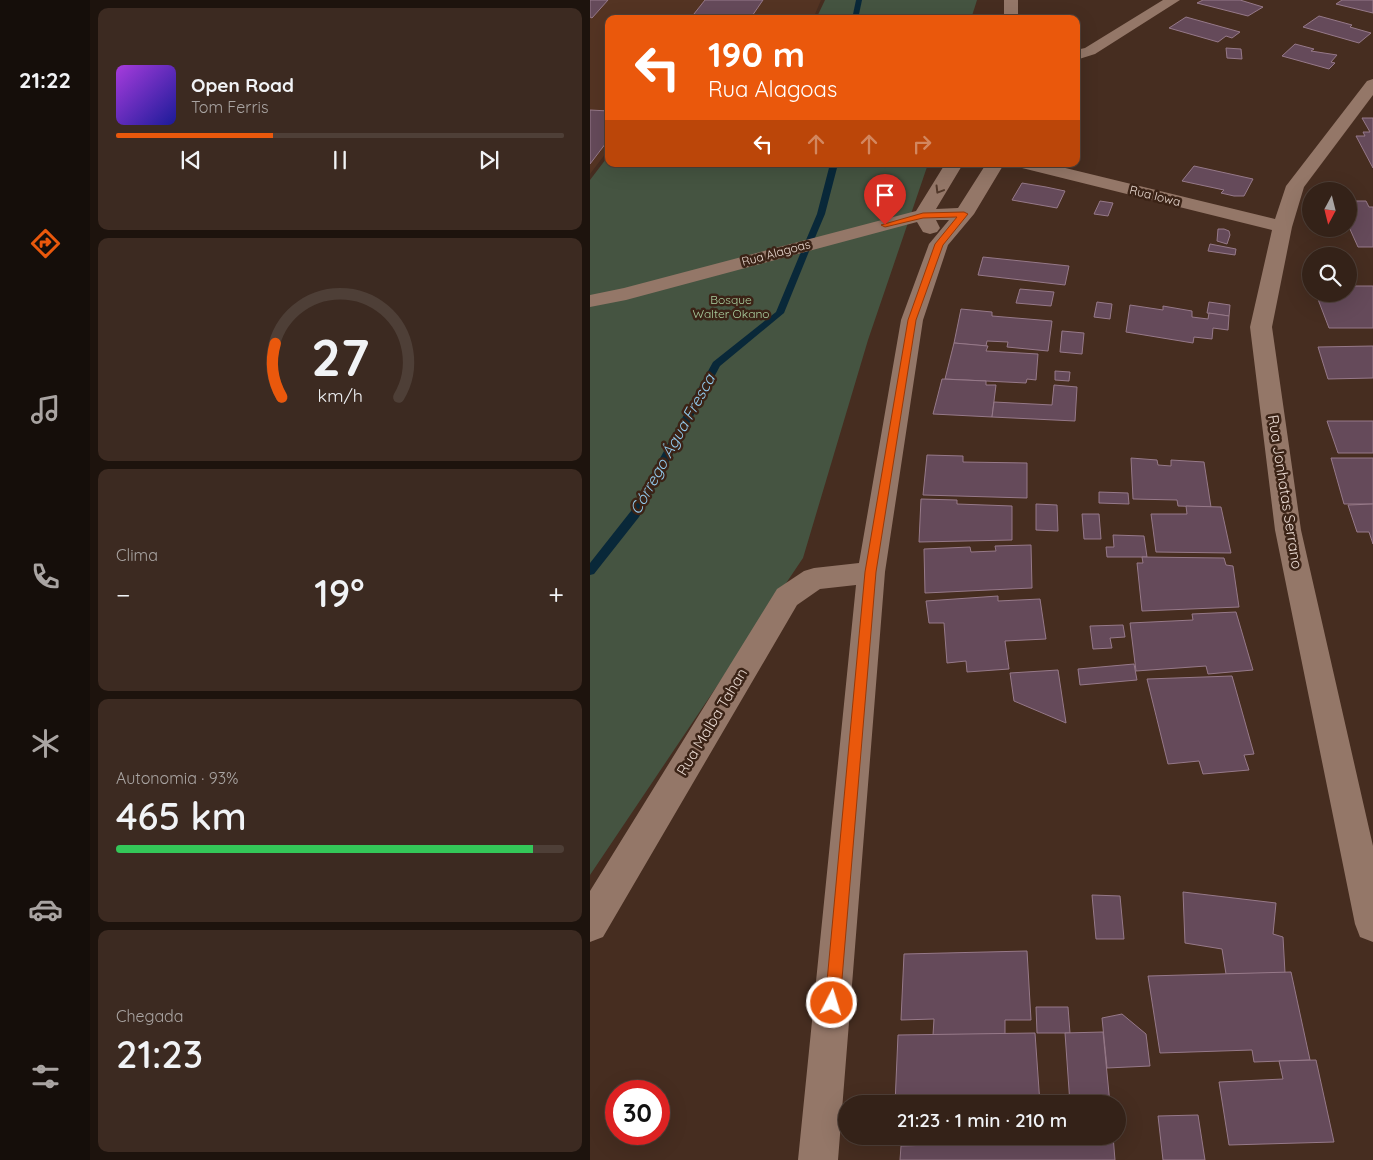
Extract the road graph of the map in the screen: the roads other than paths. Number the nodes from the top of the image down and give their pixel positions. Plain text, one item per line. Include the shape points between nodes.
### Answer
1 (1011, 0) edge
2 (1173, 0) edge
3 (1012, 15) edge
4 (1083, 53) edge
5 (1373, 84) edge
6 (952, 167) edge
7 (993, 167) edge
8 (1040, 167) edge
9 (964, 214) junction
10 (923, 215) junction
11 (1282, 227) junction
12 (940, 244) junction
13 (590, 301) edge
14 (871, 572) junction
15 (590, 924) edge
16 (1373, 924) edge
17 (818, 1160) edge

1 - 3 street
2 - 4 street
5 - 11 street, Rua Jonhatas Serrano via 1295,186
6 -> 10 street
7 - 9 street
8 - 11 street, Rua Iowa
9 - 10 street, Rua Alagoas
9 - 12 street
10 - 12 street
10 - 13 street, Rua Alagoas
11 - 16 street, Rua Jonhatas Serrano via 1261,327 1281,482 1288,530
12 - 14 street via 912,320
14 - 15 street, Rua Malba Tahan via 814,579 787,597
14 - 17 street

